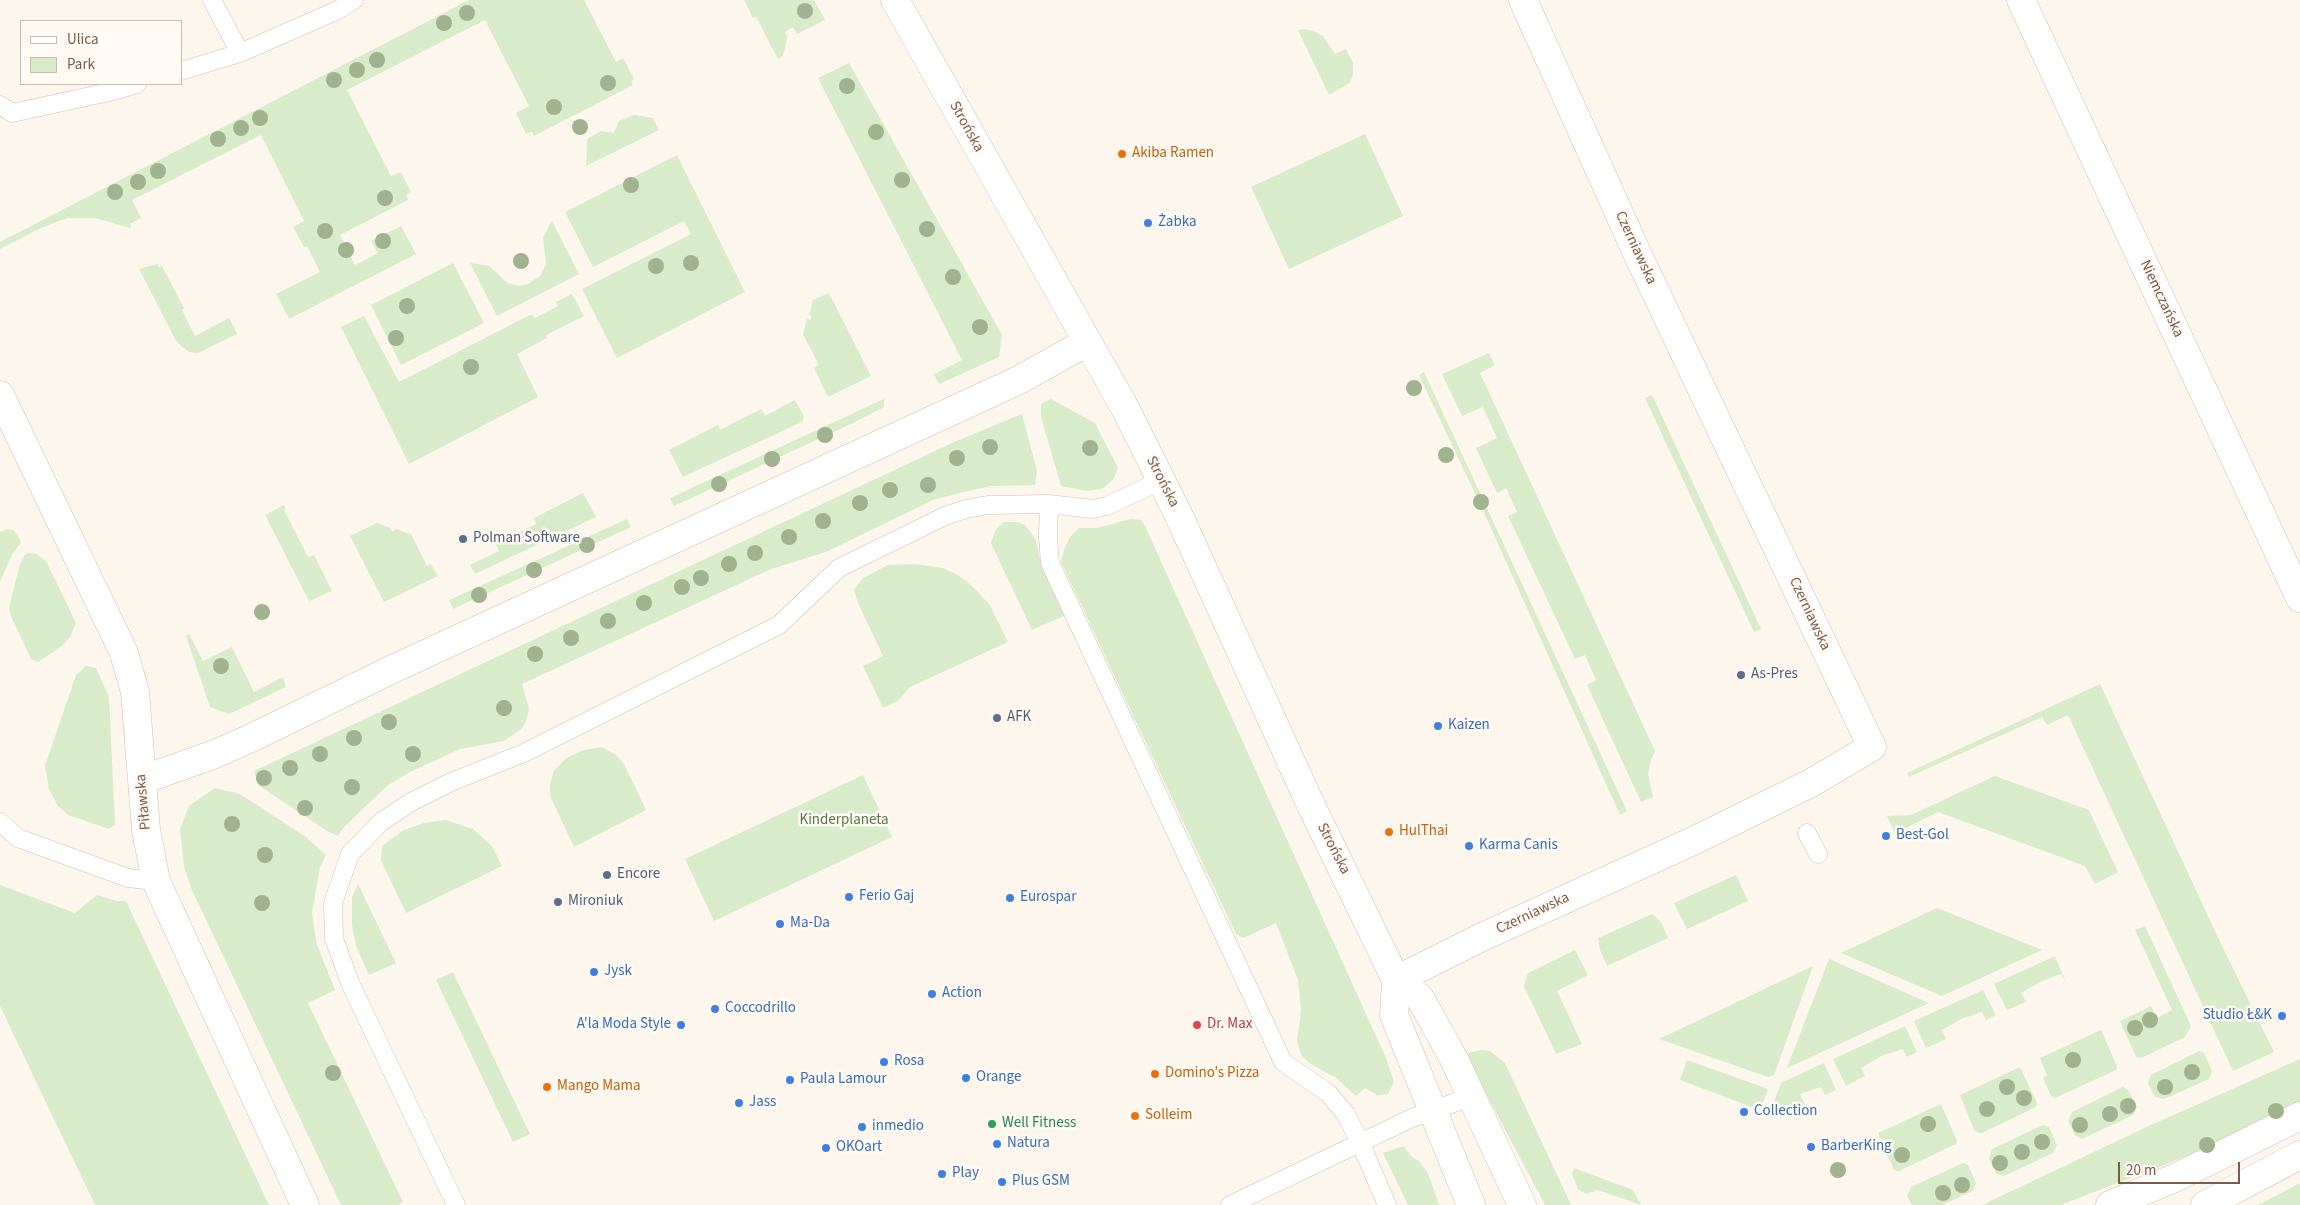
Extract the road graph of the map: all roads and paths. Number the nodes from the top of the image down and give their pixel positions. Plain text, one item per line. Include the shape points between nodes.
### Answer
1 (212, 0) edge
2 (354, 0) edge
3 (895, 0) edge
4 (1523, 0) edge
5 (2021, 0) edge
6 (240, 53) junction
7 (182, 71) edge
8 (134, 85) edge
9 (0, 105) edge
10 (1087, 342) junction
11 (0, 395) edge
12 (1162, 480) junction
13 (1049, 504) junction
14 (2300, 598) edge
15 (142, 780) junction
16 (0, 822) edge
17 (1807, 833) dead end
18 (1818, 854) dead end
19 (156, 881) junction
20 (1396, 980) junction
21 (1470, 1097) junction
22 (1433, 1110) junction
23 (2300, 1116) edge
24 (1360, 1142) junction
25 (2300, 1156) edge
26 (306, 1205) edge
27 (456, 1205) edge
28 (1230, 1205) edge
29 (1387, 1205) edge
30 (1471, 1205) edge
31 (1522, 1205) edge
32 (2110, 1205) edge
33 (2205, 1205) edge

1 - 6 lane
2 - 6 lane
3 - 10 street, Strońska
4 - 20 street, Czerniawska via 1636,253 1872,747 1811,782 1691,842
5 - 14 street, Niemczańska
6 - 7 lane
8 - 9 lane via 12,113
10 - 12 street, Strońska
10 - 15 street via 1019,380 395,668 249,739
11 - 15 street, Piławska via 124,652 135,692
12 - 13 lane via 1107,506 1092,509
12 - 20 street, Strońska via 1309,801
13 - 24 lane via 1050,563 1283,1062 1328,1093 1345,1113
13 - 27 lane via 988,505 966,509 839,568 779,625 524,753 411,802 380,822 350,854 333,903 334,939 352,985
15 - 19 street, Piławska via 146,830
16 - 19 lane via 18,838 128,878
17 - 18 lane
19 - 26 street, Piławska
20 - 21 street, Strońska via 1420,998 1454,1059
20 - 22 street, Strońska via 1394,1015
21 - 22 lane
21 - 31 street, Strońska
22 - 24 lane
22 - 30 street, Strońska
23 - 32 street via 2177,1177
24 - 28 lane
24 - 29 lane
25 - 33 street

